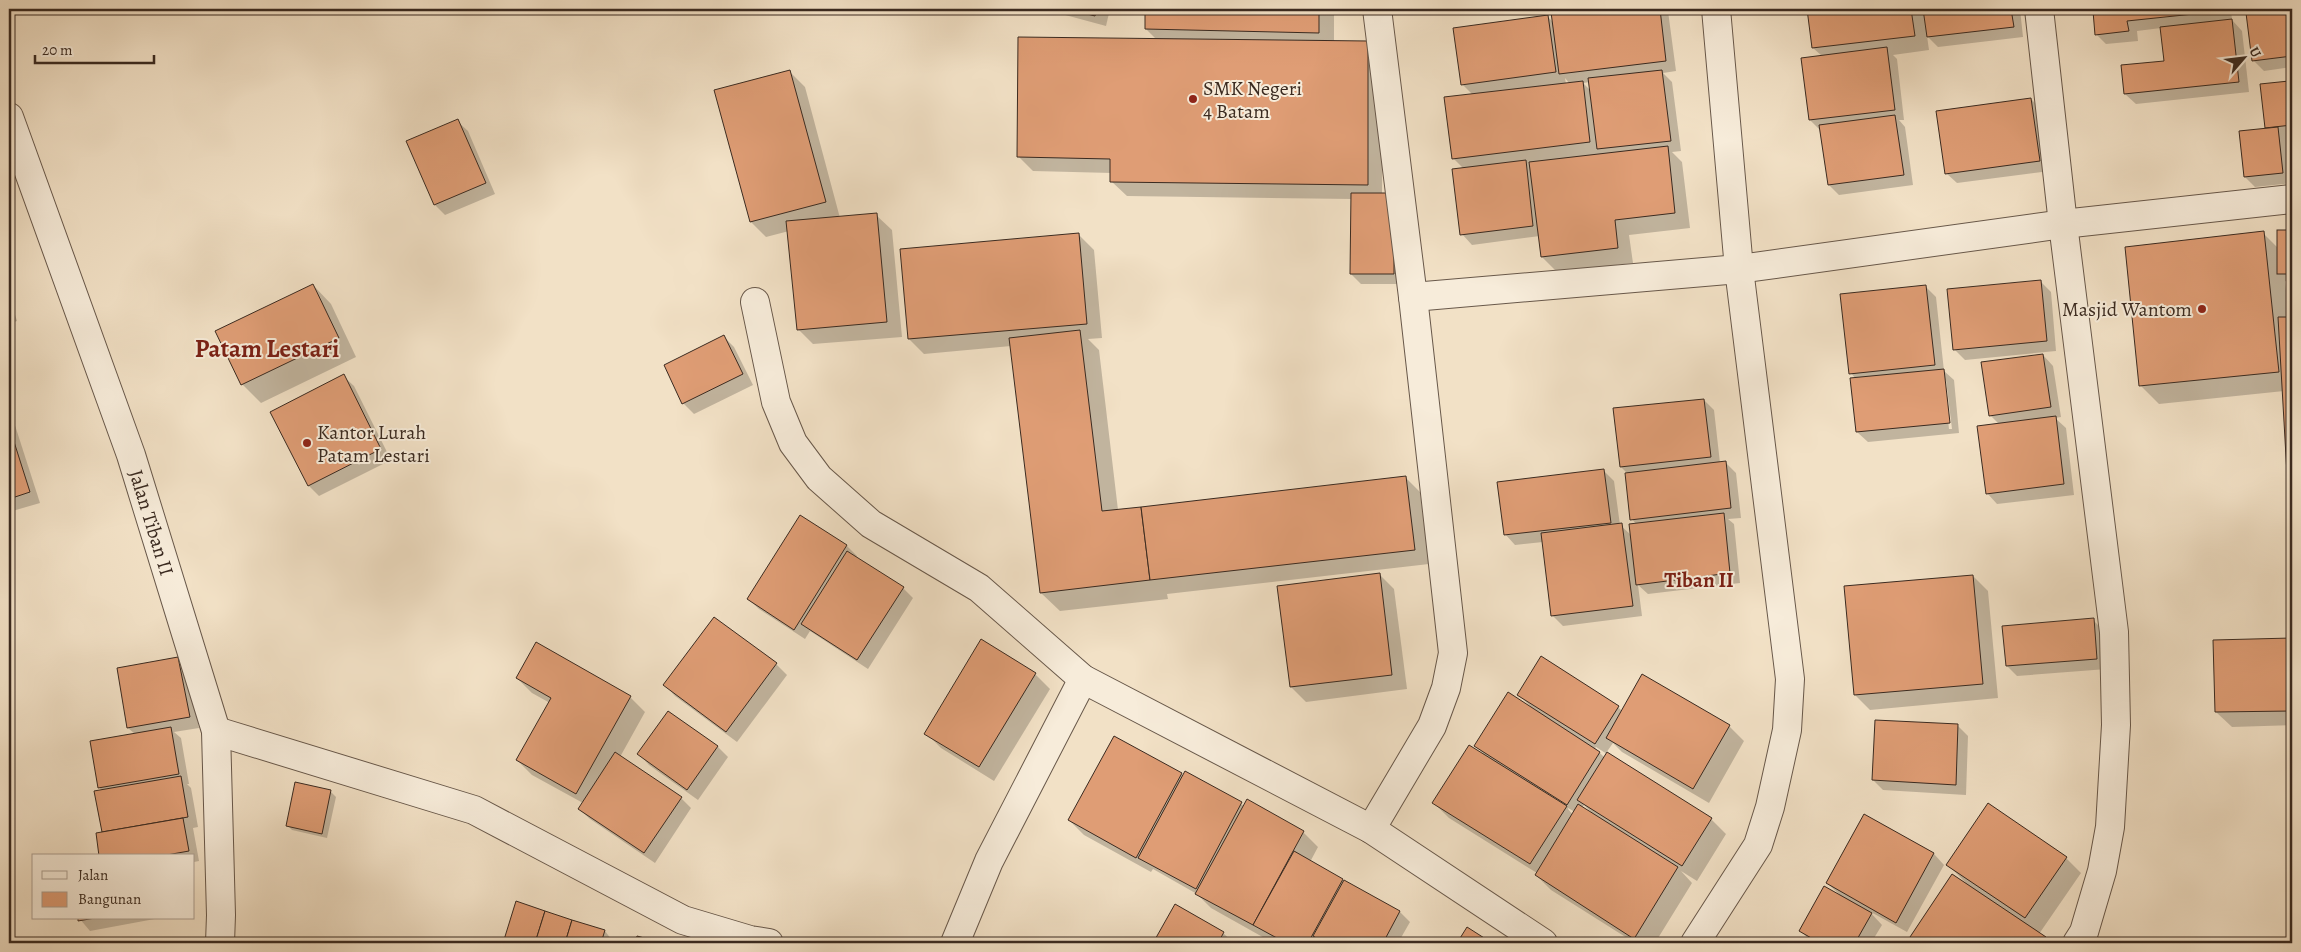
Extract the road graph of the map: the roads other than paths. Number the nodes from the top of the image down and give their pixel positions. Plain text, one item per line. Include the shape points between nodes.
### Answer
1 (1376, 9) edge
2 (1716, 9) edge
3 (2039, 9) edge
4 (9, 117) edge
5 (2292, 199) edge
6 (2063, 224) junction
7 (1739, 269) junction
8 (1412, 297) junction
9 (755, 302) dead end
10 (1083, 679) junction
11 (216, 731) junction
12 (1371, 829) junction
13 (2088, 939) edge
14 (220, 943) edge
15 (769, 943) edge
16 (955, 943) edge
17 (1542, 943) edge
18 (1695, 943) edge

1 - 8 street
2 - 7 street
3 - 6 street
4 - 11 street, Jalan Tiban II via 131,455
5 - 6 street
6 - 7 street
6 - 13 street via 2114,632 2116,725 2110,827
7 - 8 street
7 - 18 street via 1790,679 1787,730 1770,808 1758,845
8 - 12 street via 1453,653 1446,688 1432,726
9 - 10 street via 776,402 793,443 819,478 871,524 979,588
10 - 12 street
10 - 16 street via 989,862
11 - 14 street, Jalan Tiban II
11 - 15 street via 474,810 683,920
12 - 17 street

